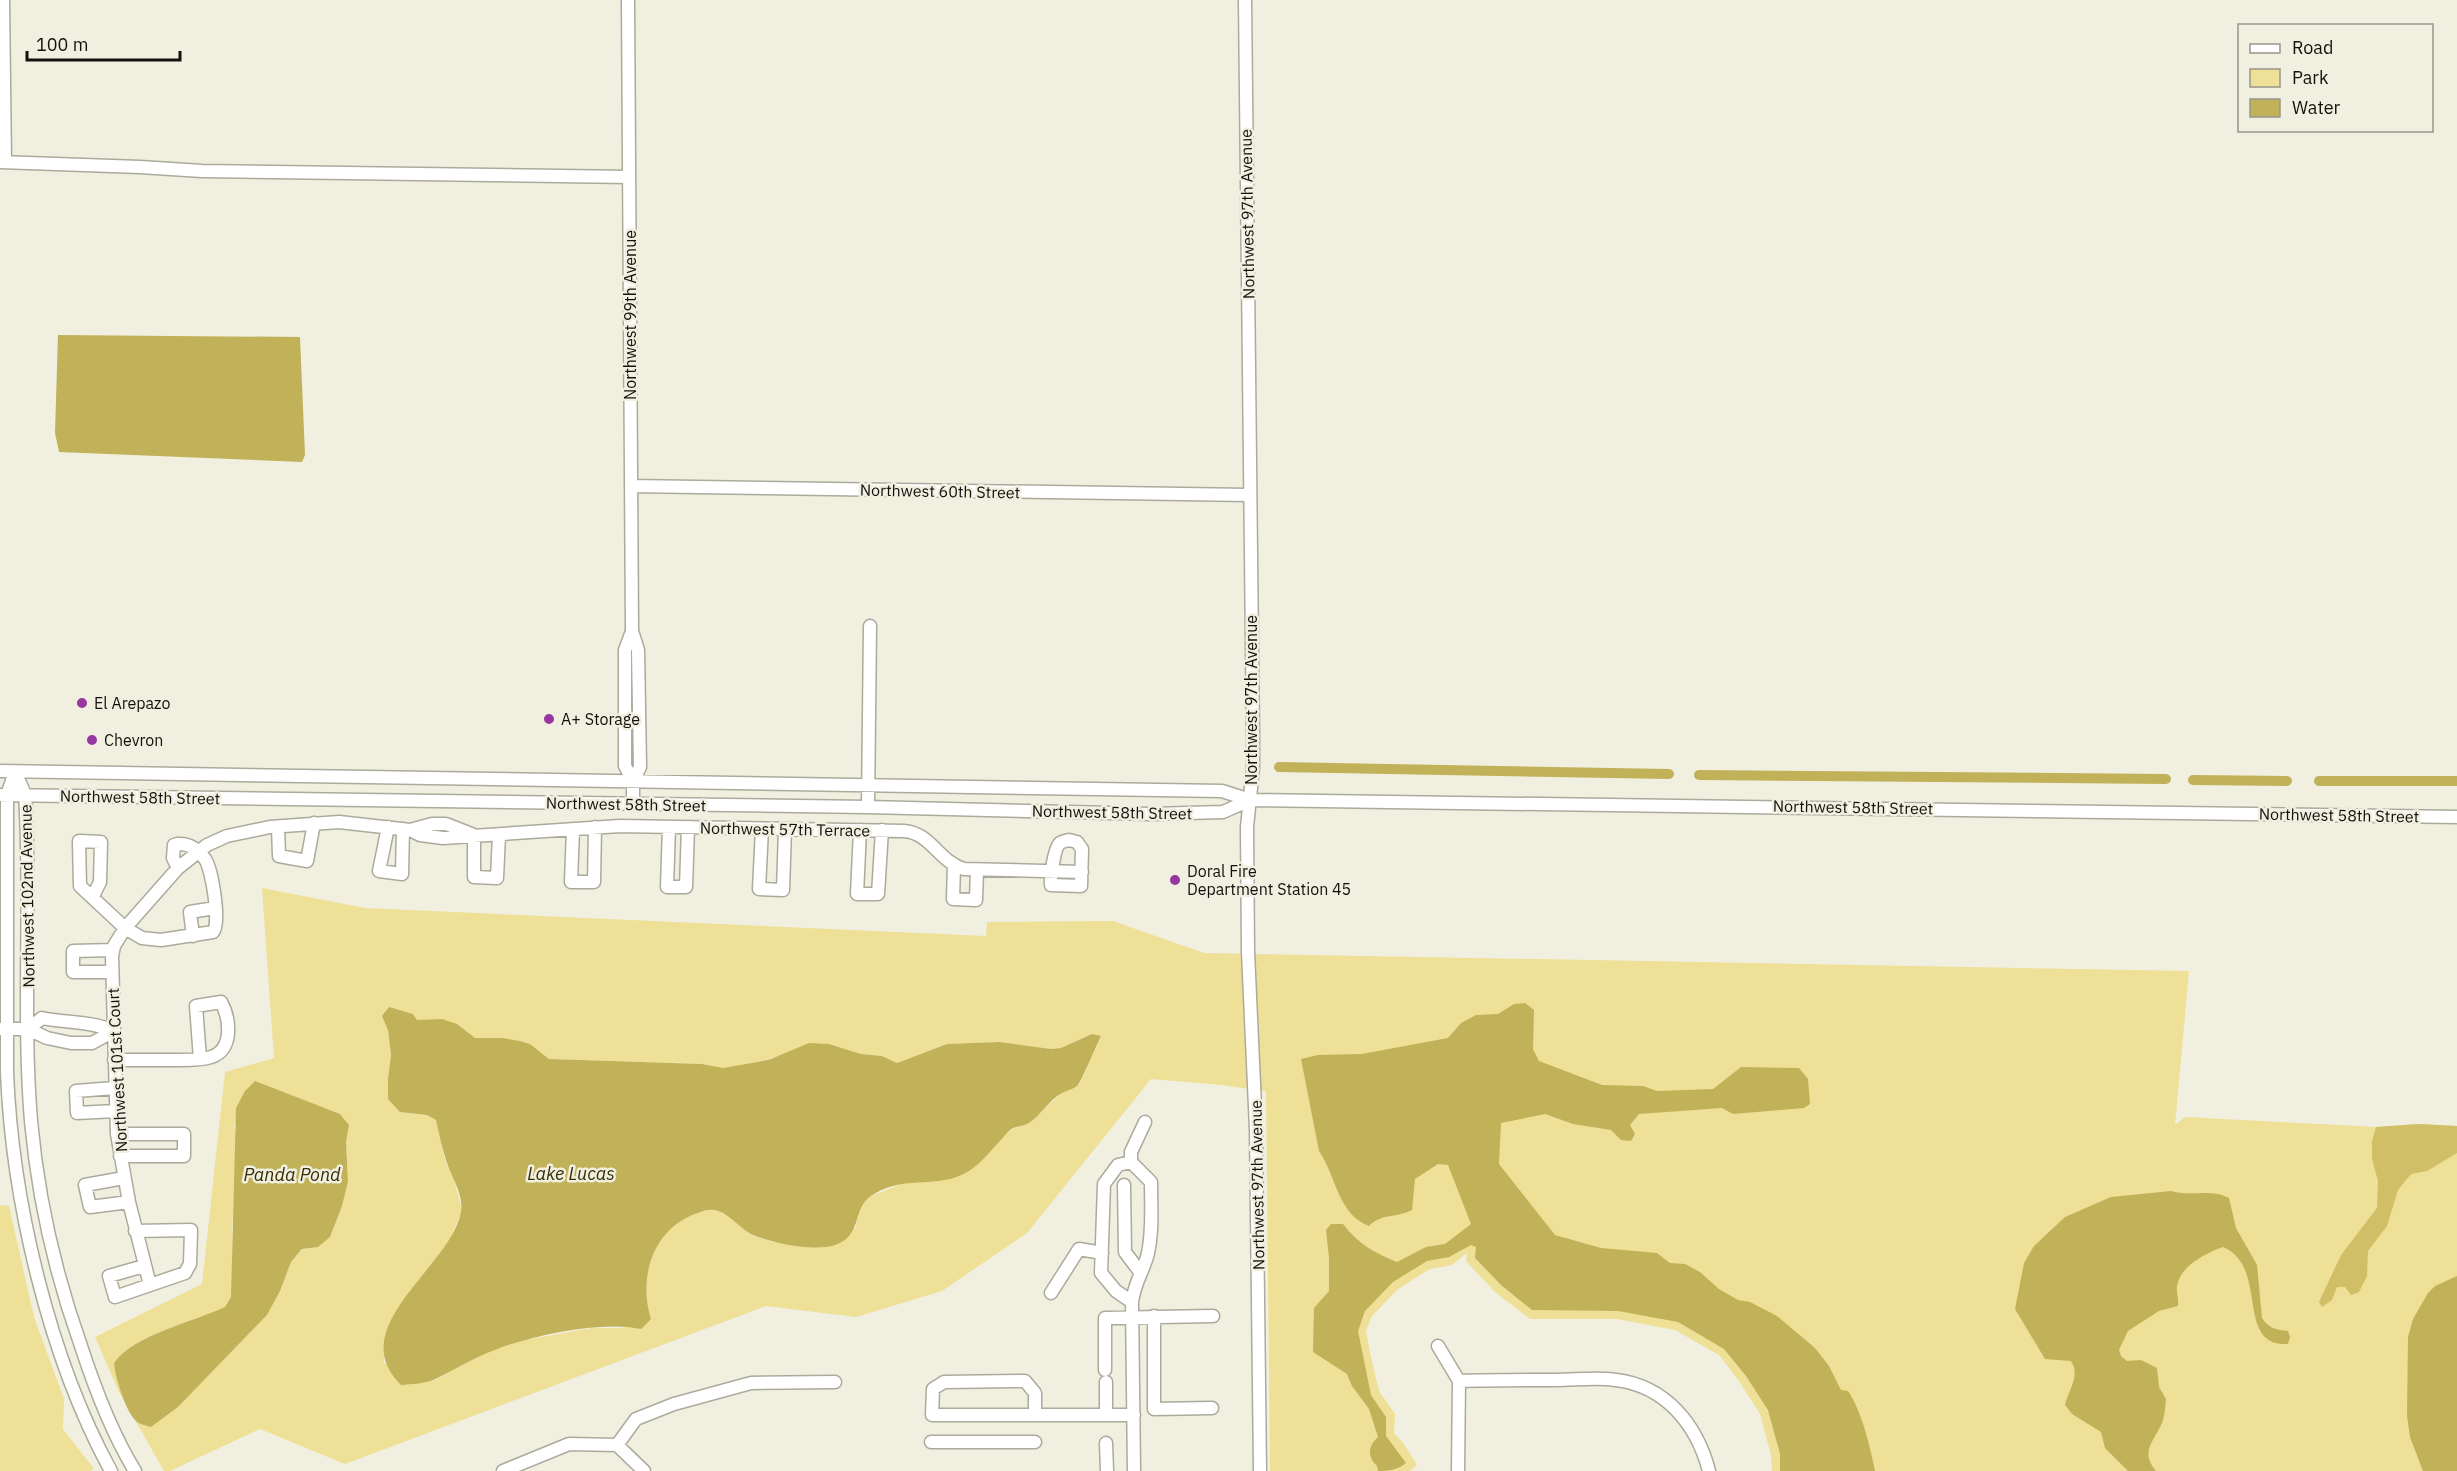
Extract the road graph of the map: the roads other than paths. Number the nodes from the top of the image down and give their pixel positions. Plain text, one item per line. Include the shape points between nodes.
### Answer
1 (3, 0) edge
2 (628, 0) edge
3 (1245, 0) edge
4 (2, 162) edge
5 (629, 177) junction
6 (631, 486) junction
7 (1249, 495) junction
8 (870, 626) dead end
9 (0, 771) edge
10 (15, 772) junction
11 (633, 781) junction
12 (868, 784) junction
13 (25, 794) junction
14 (3, 795) edge
15 (1250, 800) junction
16 (633, 804) junction
17 (867, 807) junction
18 (2457, 816) edge
19 (314, 823) junction
20 (278, 826) junction
21 (388, 827) junction
22 (595, 827) junction
23 (669, 827) junction
24 (688, 827) junction
25 (406, 829) junction
26 (573, 829) junction
27 (762, 829) junction
28 (785, 829) junction
29 (860, 830) junction
30 (882, 830) junction
31 (474, 835) junction
32 (499, 835) junction
33 (198, 851) junction
34 (954, 866) junction
35 (178, 868) junction
36 (977, 870) junction
37 (1052, 871) junction
38 (93, 896) dead end
39 (215, 908) junction
40 (125, 928) junction
41 (193, 936) junction
42 (113, 951) junction
43 (112, 972) junction
44 (4, 1029) edge
45 (28, 1029) junction
46 (114, 1031) junction
47 (200, 1059) junction
48 (114, 1060) junction
49 (115, 1088) junction
50 (116, 1111) junction
51 (1145, 1122) dead end
52 (117, 1134) junction
53 (120, 1156) junction
54 (1131, 1162) junction
55 (124, 1178) junction
56 (1124, 1185) dead end
57 (129, 1202) junction
58 (135, 1231) junction
59 (1102, 1252) junction
60 (144, 1266) junction
61 (1140, 1272) junction
62 (150, 1285) junction
63 (1051, 1293) dead end
64 (1132, 1302) junction
65 (1134, 1316) junction
66 (1154, 1316) junction
67 (1214, 1316) dead end
68 (1438, 1346) dead end
69 (1459, 1381) junction
70 (834, 1382) dead end
71 (1212, 1408) dead end
72 (1106, 1414) junction
73 (1035, 1415) junction
74 (1134, 1415) junction
75 (932, 1442) dead end
76 (1035, 1442) dead end
77 (1106, 1443) dead end
78 (617, 1446) junction
79 (111, 1471) edge
80 (135, 1471) edge
81 (503, 1471) edge
82 (644, 1471) edge
83 (1107, 1471) edge
84 (1134, 1471) edge
85 (1260, 1471) edge
86 (1458, 1471) edge
87 (1709, 1471) edge

1 - 4 street
2 - 5 street, Northwest 99th Avenue
3 - 7 street, Northwest 97th Avenue
4 - 5 street via 202,171
5 - 6 street, Northwest 99th Avenue
6 - 7 street, Northwest 60th Street
6 - 11 street, Northwest 99th Avenue via 632,631 626,650 625,766
7 - 15 street, Northwest 97th Avenue via 1253,739
8 - 12 street
9 - 10 street, Northwest 58th Street
10 - 11 street, Northwest 58th Street
10 - 13 street, Northwest 102nd Avenue
10 - 14 street, Northwest 102nd Avenue
11 - 12 street, Northwest 58th Street
11 - 16 street, Northwest 99th Avenue
12 - 15 street, Northwest 58th Street via 1222,791
12 - 17 street
13 - 14 street, Northwest 58th Street
13 - 16 street, Northwest 58th Street
13 - 45 street, Northwest 102nd Avenue
14 - 44 street, Northwest 102nd Avenue
15 - 17 street, Northwest 58th Street via 1222,812 1172,814
15 - 18 street, Northwest 58th Street
15 - 85 street, Northwest 97th Avenue via 1248,938 1256,1120
16 - 17 street, Northwest 58th Street
19 - 20 street, Northwest 57th Terrace
19 - 20 street via 307,861 279,856
19 - 21 street, Northwest 57th Terrace
20 - 33 street, Northwest 57th Terrace via 227,836
21 - 25 street, Northwest 57th Terrace
21 - 25 street via 379,871 386,873 402,874
22 - 23 street, Northwest 57th Terrace
22 - 26 street, Northwest 57th Terrace
22 - 26 street via 594,882 571,882
23 - 24 street, Northwest 57th Terrace
23 - 24 street via 667,887 686,887
24 - 27 street, Northwest 57th Terrace
25 - 31 street, Northwest 57th Terrace via 446,824
26 - 32 street, Northwest 57th Terrace
27 - 28 street, Northwest 57th Terrace
27 - 28 street via 759,889 783,890
28 - 29 street, Northwest 57th Terrace
29 - 30 street, Northwest 57th Terrace
29 - 30 street via 857,894 878,894
30 - 34 street, Northwest 57th Terrace via 920,834
31 - 32 street, Northwest 57th Terrace
31 - 32 street via 474,877 497,878
33 - 35 street, Northwest 57th Terrace
33 - 35 street via 177,843 173,858
33 - 39 street via 208,866
34 - 36 street
34 - 36 street via 953,899 976,900
35 - 40 street, Northwest 57th Terrace
36 - 37 street
37 - 37 street via 1050,883 1057,887 1081,885 1082,849 1077,842 1069,840 1058,845
38 - 40 street
39 - 41 street via 217,929
39 - 41 street via 190,912
40 - 41 street via 147,940
40 - 42 street, Northwest 101st Court
42 - 43 street, Northwest 101st Court
42 - 43 street via 73,951 73,972
43 - 46 street, Northwest 101st Court
44 - 45 street
44 - 79 street, Northwest 102nd Avenue via 9,1113 32,1251 70,1378
45 - 46 street via 64,1041 74,1037 98,1040
45 - 46 street via 42,1017 97,1024
45 - 80 street, Northwest 102nd Avenue via 35,1158 56,1268 98,1394
46 - 48 street, Northwest 101st Court
47 - 47 street via 218,1053 226,1041 228,1020 220,1002 196,1006
47 - 48 street
48 - 49 street, Northwest 101st Court
49 - 50 street, Northwest 101st Court
49 - 50 street via 76,1091 77,1113
50 - 52 street, Northwest 101st Court
51 - 54 street via 1131,1152
52 - 53 street, Northwest 101st Court
52 - 53 street via 184,1134 184,1156
53 - 55 street, Northwest 101st Court
54 - 59 street via 1118,1165 1104,1184
54 - 61 street via 1151,1182 1148,1254
55 - 57 street, Northwest 101st Court
55 - 57 street via 86,1185 90,1207
56 - 61 street via 1125,1252
57 - 58 street, Northwest 101st Court
58 - 60 street, Northwest 101st Court
58 - 62 street via 191,1230 188,1270
59 - 63 street via 1079,1249
59 - 64 street via 1101,1273
60 - 62 street, Northwest 101st Court
60 - 62 street via 109,1276 114,1297
61 - 64 street
64 - 65 street
65 - 66 street
65 - 72 street via 1105,1318
65 - 74 street
66 - 67 street
66 - 71 street via 1154,1409
68 - 69 street
69 - 86 street
69 - 87 street via 1617,1380 1644,1389 1671,1402 1688,1423 1704,1450
70 - 78 street via 751,1383 674,1404 636,1419
72 - 73 street
72 - 74 street
73 - 73 street via 932,1415 933,1389 944,1382 1025,1382 1035,1393
74 - 84 street
75 - 76 street
77 - 83 street
78 - 81 street via 569,1444
78 - 82 street

